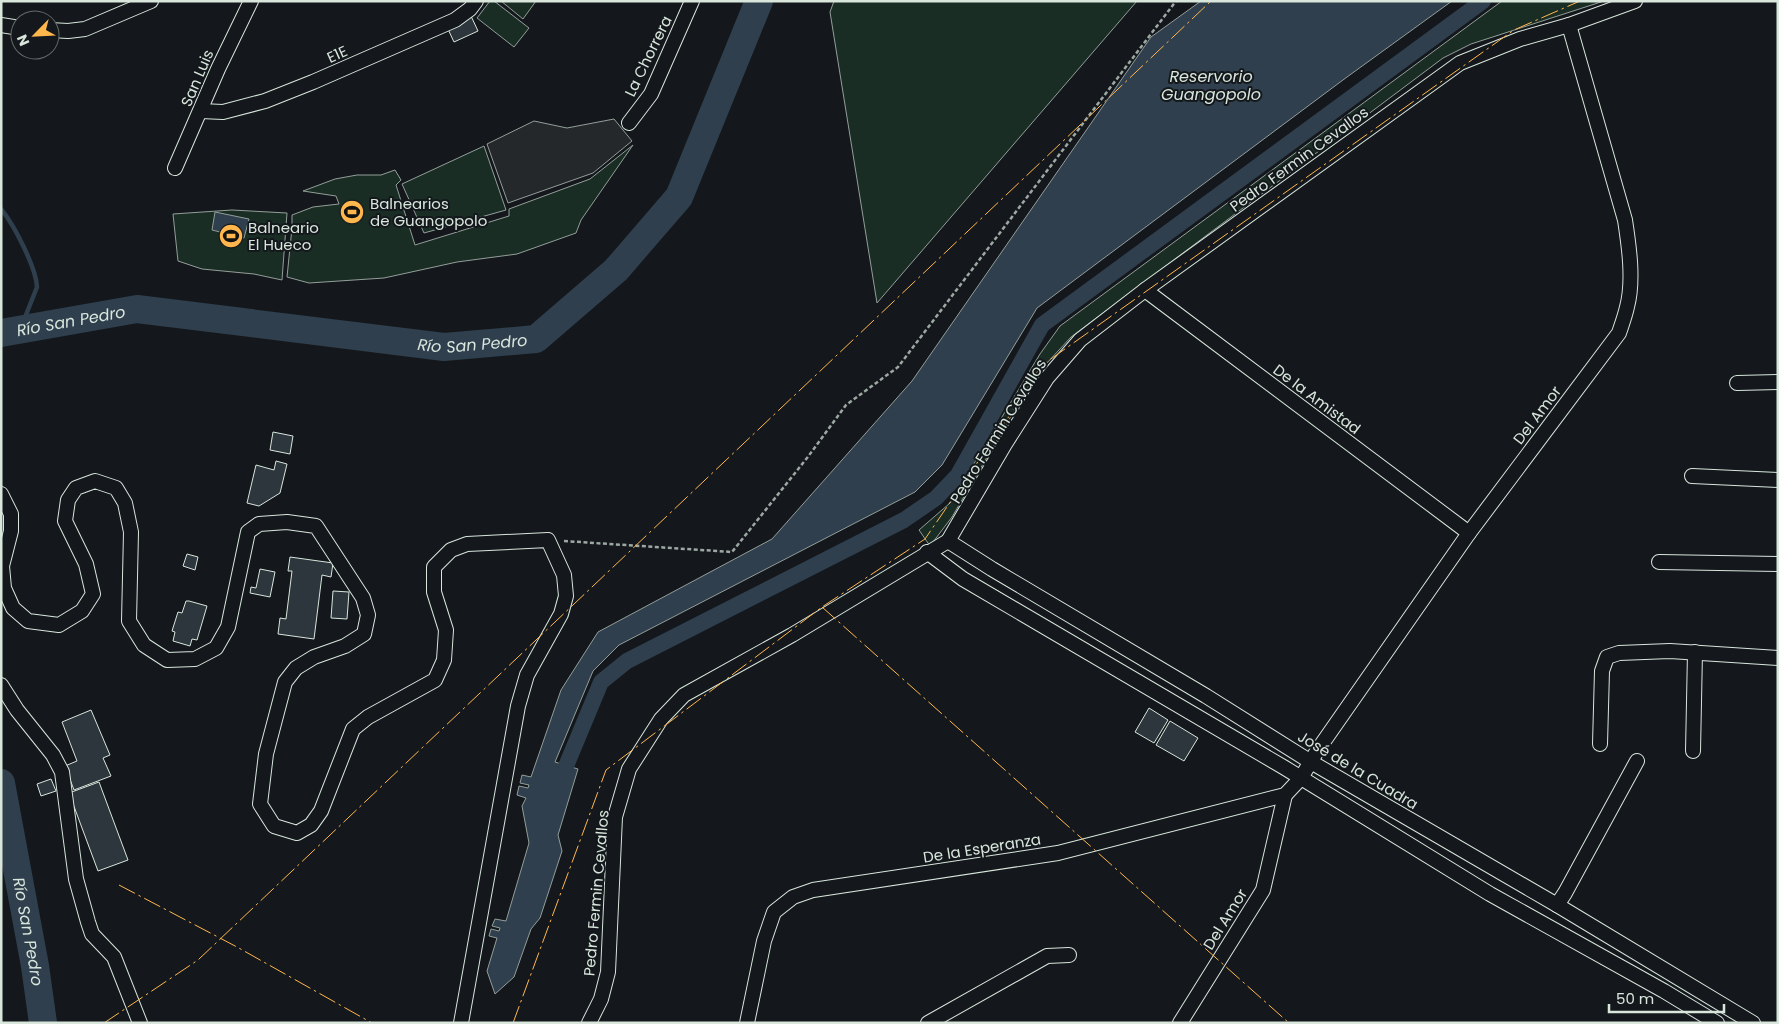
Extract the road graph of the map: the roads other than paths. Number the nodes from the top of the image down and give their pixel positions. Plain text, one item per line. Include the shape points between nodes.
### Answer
1 (151, 1) edge
2 (251, 1) edge
3 (476, 1) edge
4 (692, 1) edge
5 (1635, 1) edge
6 (1569, 25) junction
7 (60, 31) edge
8 (201, 111) junction
9 (629, 123) dead end
10 (175, 168) dead end
11 (1145, 290) junction
12 (1778, 382) edge
13 (1737, 383) dead end
14 (1692, 476) dead end
15 (1778, 480) edge
16 (1, 494) edge
17 (1469, 533) junction
18 (948, 541) junction
19 (927, 552) junction
20 (1659, 562) dead end
21 (1778, 564) edge
22 (1694, 652) junction
23 (1133, 653) junction
24 (1778, 658) edge
25 (1122, 672) junction
26 (1, 685) edge
27 (1600, 744) dead end
28 (1693, 751) dead end
29 (1637, 761) dead end
30 (1311, 762) junction
31 (1301, 778) junction
32 (1285, 794) junction
33 (1501, 873) junction
34 (1490, 894) junction
35 (1557, 906) junction
36 (1069, 955) dead end
37 (1672, 975) junction
38 (1664, 991) junction
39 (140, 1023) edge
40 (461, 1023) edge
41 (589, 1023) edge
42 (747, 1023) edge
43 (928, 1023) edge
44 (1180, 1023) edge
45 (1716, 1023) edge
46 (1753, 1023) edge

1 - 7 street via 85,29
2 - 8 street, San Luis
3 - 8 street, E1E via 455,20 313,82 248,106 223,112
4 - 9 street, La Chorrera via 652,94
5 - 6 street, Pedro Fermin Cevallos
6 - 11 street, Pedro Fermin Cevallos via 1520,39 1460,63
6 - 17 street, Del Amor via 1625,220 1630,259 1628,305 1619,333
8 - 10 street, San Luis
11 - 17 street, De la Amistad
11 - 18 street, Pedro Fermin Cevallos via 1080,340 1047,378
12 - 13 street
14 - 15 street
16 - 40 street via 11,514 11,531 2,566 4,588 14,608 28,621 59,625 82,611 93,594 86,564 65,522 68,500 76,488 95,481 116,488 125,503 131,532 129,621 144,645 167,660 195,659 216,648 228,627 248,532 259,524 287,522 316,526 363,598 368,615 364,634 296,668 286,682 266,754 260,804 274,826 298,833 311,825 322,811 353,729 368,717 434,680 444,660 446,630 434,592 434,567 451,550 467,544 548,540 564,575 566,596 560,614 527,675 518,706
17 - 30 street, Del Amor
18 - 19 street, Pedro Fermin Cevallos
18 - 23 street, José de la Cuadra
19 - 25 street via 963,578
19 - 41 street, Pedro Fermin Cevallos via 792,635 684,695 661,719 629,769 615,817 608,972 601,999
20 - 21 street
22 - 24 street
22 - 27 street via 1619,653 1607,657 1602,671
22 - 28 street
23 - 25 street
23 - 30 street, José de la Cuadra
25 - 31 street
26 - 39 street via 62,772 76,879 88,922 92,934 114,957
29 - 35 street
30 - 31 street, Del Amor
30 - 33 street, José de la Cuadra
31 - 32 street
31 - 34 street
32 - 42 street, De la Esperanza via 1058,853 814,890 793,897 774,912 764,941
32 - 44 street, Del Amor via 1263,890
33 - 34 street
33 - 35 street, José de la Cuadra
34 - 38 street
35 - 37 street, José de la Cuadra
36 - 43 street via 1047,956
37 - 38 street
37 - 46 street, José de la Cuadra
38 - 45 street

